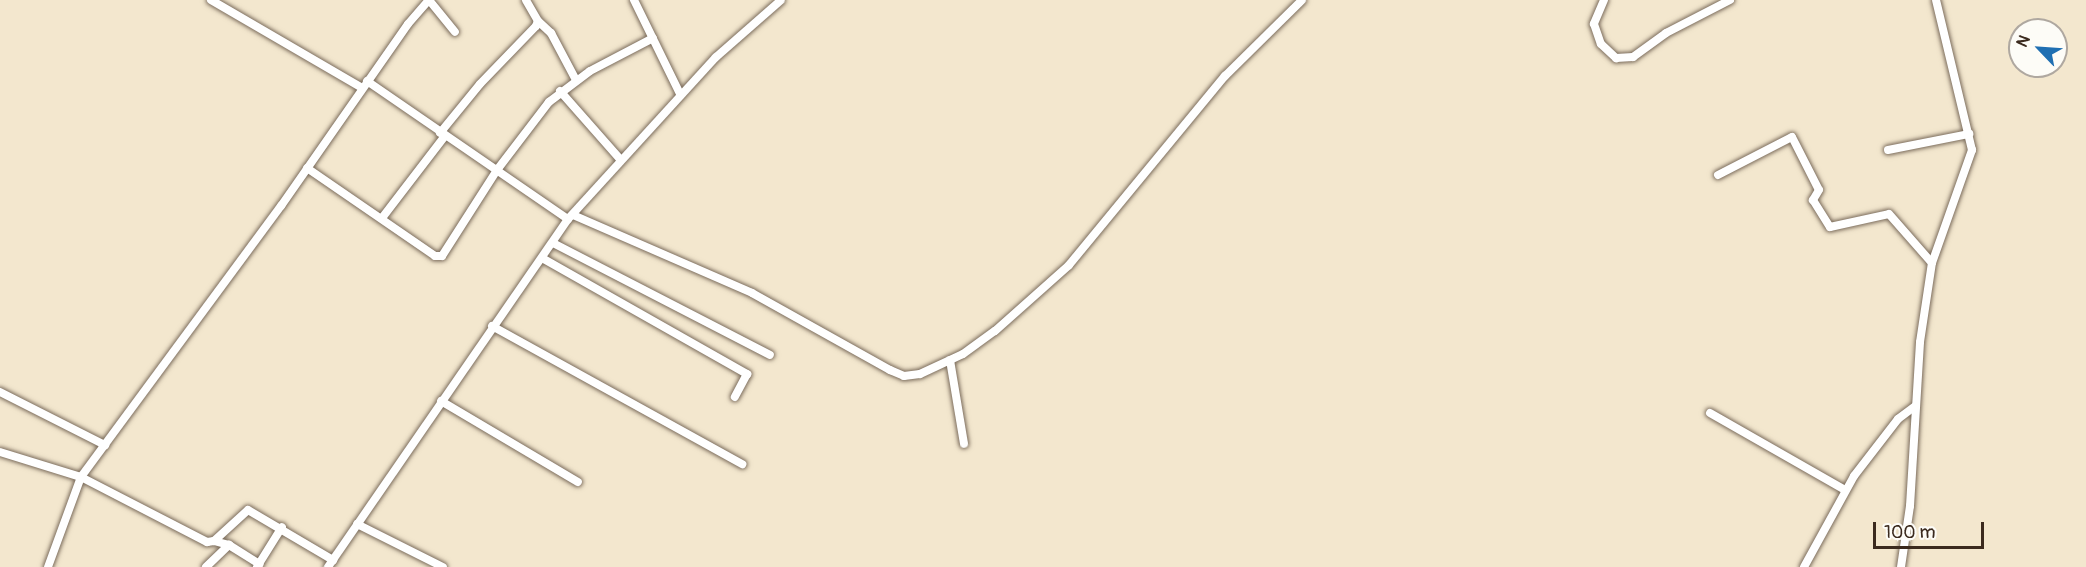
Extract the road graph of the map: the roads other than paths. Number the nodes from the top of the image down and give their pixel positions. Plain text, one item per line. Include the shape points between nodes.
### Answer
1 (211, 0) edge
2 (429, 0) edge
3 (526, 0) edge
4 (634, 0) edge
5 (781, 0) edge
6 (1302, 0) edge
7 (1604, 0) edge
8 (1730, 0) edge
9 (1936, 0) edge
10 (538, 21) junction
11 (454, 32) dead end
12 (653, 38) junction
13 (576, 80) junction
14 (365, 85) junction
15 (560, 91) junction
16 (680, 94) junction
17 (1970, 134) junction
18 (442, 135) junction
19 (1888, 150) dead end
20 (620, 159) junction
21 (307, 168) junction
22 (497, 170) junction
23 (1718, 176) dead end
24 (570, 217) junction
25 (382, 218) junction
26 (553, 243) junction
27 (542, 258) junction
28 (1932, 263) junction
29 (492, 326) junction
30 (770, 355) dead end
31 (950, 360) junction
32 (0, 392) edge
33 (735, 397) dead end
34 (441, 400) junction
35 (1915, 406) junction
36 (1710, 413) dead end
37 (964, 444) dead end
38 (105, 445) junction
39 (0, 452) edge
40 (742, 464) dead end
41 (81, 477) junction
42 (578, 482) dead end
43 (1845, 490) junction
44 (357, 524) junction
45 (282, 527) junction
46 (214, 541) junction
47 (229, 545) junction
48 (330, 563) edge
49 (258, 566) edge
50 (48, 567) edge
51 (206, 567) edge
52 (443, 567) edge
53 (1804, 567) edge
54 (1901, 567) edge

1 - 14 street
2 - 11 street
2 - 14 street
3 - 10 street
4 - 12 street
5 - 16 street via 744,30
6 - 31 street via 1225,76 1069,264 995,331
7 - 8 street via 1594,24 1601,44 1616,58 1633,57 1666,33
9 - 17 street
10 - 13 street via 551,33
10 - 18 street
12 - 13 street
12 - 16 street
13 - 15 street
14 - 18 street
14 - 21 street
15 - 20 street
15 - 22 street
16 - 20 street
17 - 19 street
17 - 28 street via 1972,150 1966,172
18 - 22 street
18 - 25 street
20 - 24 street
21 - 25 street
21 - 38 street
22 - 24 street
22 - 25 street via 442,256 435,256
23 - 28 street via 1792,137 1819,190 1813,200 1830,227 1889,214
24 - 26 street
24 - 31 street via 752,293 904,376 920,374
26 - 27 street
26 - 30 street
27 - 29 street
27 - 33 street via 747,374
28 - 35 street
29 - 34 street
29 - 40 street
31 - 37 street
32 - 38 street
34 - 42 street
34 - 44 street
35 - 43 street via 1884,436
35 - 54 street via 1910,506
36 - 43 street
38 - 41 street
39 - 41 street
41 - 46 street via 196,537
41 - 50 street
43 - 53 street
44 - 48 street
44 - 52 street
45 - 46 street via 248,510
45 - 48 street
45 - 49 street
46 - 47 street
47 - 49 street
47 - 51 street

